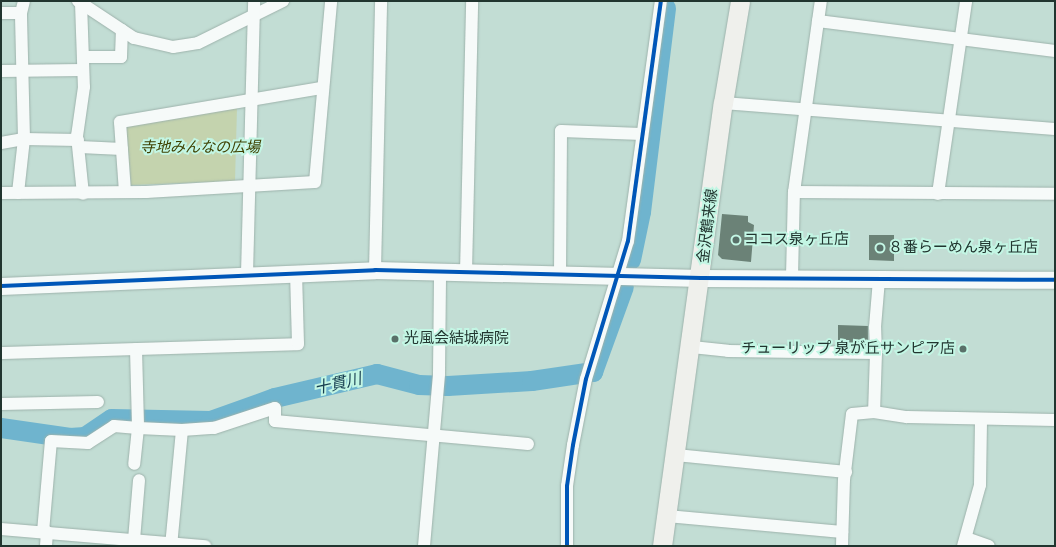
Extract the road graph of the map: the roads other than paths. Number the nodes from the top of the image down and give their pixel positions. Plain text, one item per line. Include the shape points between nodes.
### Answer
1 (24, 1) edge
2 (254, 1) edge
3 (283, 1) edge
4 (330, 1) edge
5 (381, 1) edge
6 (472, 1) edge
7 (661, 1) edge
8 (740, 1) edge
9 (821, 1) edge
10 (966, 1) edge
11 (80, 2) edge
12 (1, 13) edge
13 (21, 14) junction
14 (253, 16) junction
15 (818, 21) junction
16 (122, 30) junction
17 (961, 40) junction
18 (1055, 51) edge
19 (83, 57) junction
20 (22, 70) junction
21 (83, 70) junction
22 (1, 71) edge
23 (321, 88) junction
24 (251, 100) junction
25 (723, 103) junction
26 (806, 109) junction
27 (949, 121) junction
28 (1055, 129) edge
29 (642, 134) junction
30 (24, 139) junction
31 (1, 142) edge
32 (79, 144) junction
33 (122, 149) junction
34 (248, 186) junction
35 (125, 192) junction
36 (794, 192) junction
37 (1, 193) edge
38 (18, 193) junction
39 (83, 194) junction
40 (938, 194) junction
41 (1055, 194) edge
42 (376, 270) junction
43 (296, 272) junction
44 (440, 272) junction
45 (466, 272) junction
46 (247, 274) junction
47 (560, 274) junction
48 (616, 274) junction
49 (792, 276) junction
50 (701, 278) junction
51 (879, 279) junction
52 (1055, 280) edge
53 (1, 286) edge
54 (692, 347) junction
55 (136, 349) junction
56 (1, 353) edge
57 (876, 353) junction
58 (98, 402) dead end
59 (1, 404) edge
60 (874, 412) junction
61 (981, 420) junction
62 (1055, 420) edge
63 (138, 422) junction
64 (182, 430) junction
65 (432, 434) junction
66 (528, 444) dead end
67 (676, 455) junction
68 (134, 464) dead end
69 (846, 472) junction
70 (139, 480) dead end
71 (667, 516) junction
72 (1, 529) edge
73 (45, 532) junction
74 (842, 532) junction
75 (134, 540) junction
76 (106, 541) edge
77 (965, 542) edge
78 (172, 545) edge
79 (46, 546) edge
80 (205, 546) edge
81 (424, 546) edge
82 (567, 546) edge
83 (662, 546) edge
84 (842, 546) edge
85 (989, 546) edge

1 - 13 street
2 - 14 street
3 - 14 street
4 - 23 street
5 - 42 street
6 - 45 street
7 - 29 street
8 - 25 main road, 金沢鶴来線
9 - 15 street
10 - 17 street
11 - 16 street
11 - 19 street
12 - 13 street
13 - 20 street
14 - 16 street via 198,43 173,47 134,38
14 - 24 street
15 - 17 street
15 - 26 street
16 - 19 street via 121,57
17 - 18 street
17 - 27 street
19 - 21 street
20 - 21 street
20 - 22 street
20 - 30 street
21 - 32 street
23 - 24 street
23 - 34 street via 315,182
24 - 33 street via 120,122
24 - 34 street
25 - 26 street
25 - 50 main road, 金沢鶴来線
26 - 27 street
26 - 36 street
27 - 28 street
27 - 40 street
29 - 47 street via 561,131
29 - 48 street via 628,241
30 - 31 street
30 - 32 street
30 - 38 street
32 - 33 street
32 - 39 street
33 - 35 street
34 - 35 street
34 - 46 street
35 - 39 street
36 - 40 street
36 - 49 street
37 - 38 street
38 - 39 street
40 - 41 street
42 - 43 street
42 - 44 street
43 - 46 street
43 - 55 street via 298,344
44 - 45 street
44 - 65 street via 437,386
45 - 47 street
46 - 53 street
47 - 48 street
48 - 50 street
48 - 82 street via 587,373 567,486
49 - 50 street
49 - 51 street
50 - 54 main road, 金沢鶴来線
51 - 52 street
51 - 57 street via 875,326
54 - 57 street via 728,351
54 - 67 main road, 金沢鶴来線
55 - 56 street
55 - 63 street
57 - 60 street
58 - 59 street
60 - 61 street via 907,417
60 - 69 street via 852,414
61 - 62 street
61 - 77 street via 980,485
63 - 64 street
63 - 68 street
63 - 73 street via 114,426 88,443 51,441
64 - 65 street via 214,428 275,408 275,421
64 - 78 street
65 - 66 street
65 - 81 street
67 - 69 street
67 - 71 main road, 金沢鶴来線
69 - 74 street
70 - 75 street
71 - 74 street
71 - 83 main road, 金沢鶴来線
72 - 73 street
73 - 76 street
73 - 79 street
74 - 84 street
75 - 76 street
75 - 78 street
77 - 85 street
78 - 80 street

